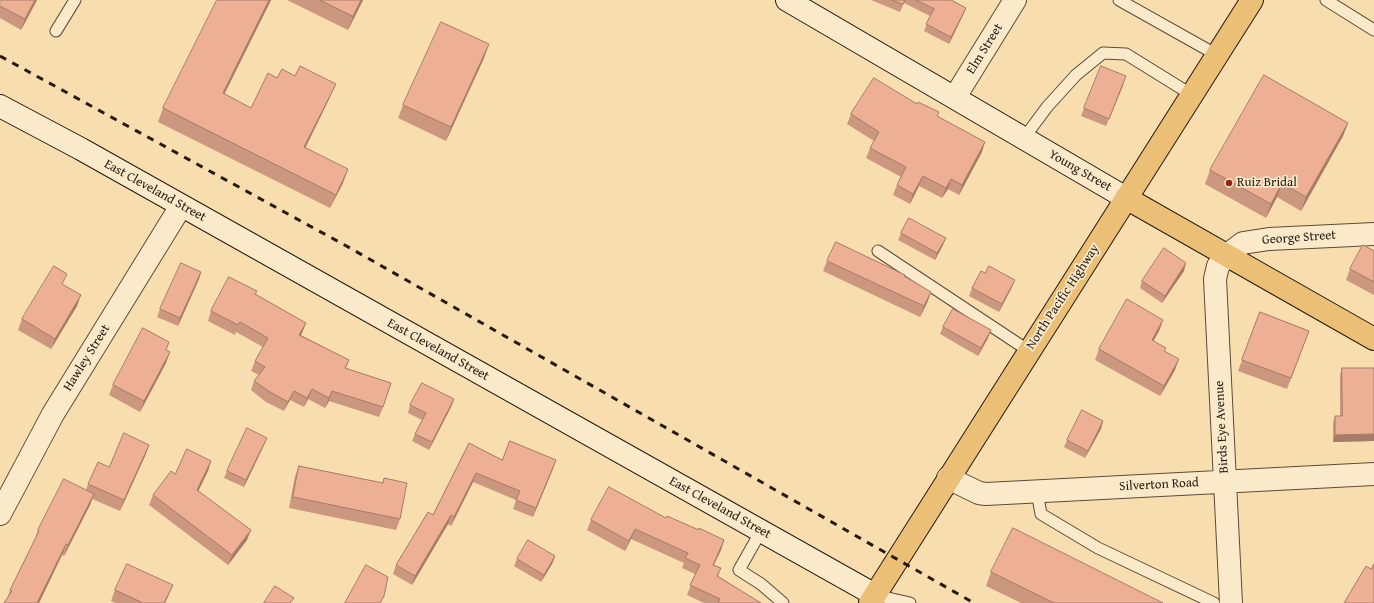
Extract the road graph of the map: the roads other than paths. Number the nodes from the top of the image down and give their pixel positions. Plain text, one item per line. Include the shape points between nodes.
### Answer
1 (75, 0) edge
2 (1016, 0) edge
3 (1119, 0) edge
4 (1326, 0) edge
5 (790, 1) edge
6 (1245, 2) edge
7 (1374, 30) edge
8 (56, 31) dead end
9 (1217, 55) junction
10 (1192, 95) junction
11 (955, 98) junction
12 (0, 106) edge
13 (1024, 138) junction
14 (1126, 198) junction
15 (181, 206) junction
16 (1374, 234) edge
17 (878, 251) dead end
18 (1227, 255) junction
19 (1374, 339) edge
20 (1029, 351) junction
21 (1374, 474) edge
22 (948, 478) junction
23 (1225, 482) junction
24 (1037, 492) junction
25 (0, 514) edge
26 (761, 531) junction
27 (872, 599) edge
28 (783, 603) edge
29 (910, 603) edge
30 (1214, 603) edge
31 (1231, 603) edge

1 - 8 lane
2 - 11 street, Elm Street
3 - 9 lane
4 - 7 lane
5 - 11 street, Young Street
6 - 9 main road, North Pacific Highway
9 - 10 main road, North Pacific Highway
10 - 13 lane via 1126,54 1103,53 1076,75
10 - 14 main road, North Pacific Highway
11 - 13 street, Young Street
12 - 15 street, East Cleveland Street
13 - 14 street, Young Street
14 - 18 main road, Young Street
14 - 20 main road, North Pacific Highway
15 - 25 street, Hawley Street via 53,414
15 - 26 street, East Cleveland Street
16 - 18 street, George Street via 1269,239 1244,243
17 - 20 lane
18 - 19 main road, Young Street
18 - 23 street, Birds Eye Avenue via 1218,266 1215,279
20 - 22 main road, North Pacific Highway
21 - 23 street, Silverton Road
22 - 24 street, Silverton Road via 979,493
22 - 27 main road, North Pacific Highway
23 - 24 street, Silverton Road
23 - 31 street, Birds Eye Avenue
24 - 30 lane via 1041,514 1098,548
26 - 27 street, East Cleveland Street
26 - 28 lane via 738,570 762,584
27 - 29 lane

